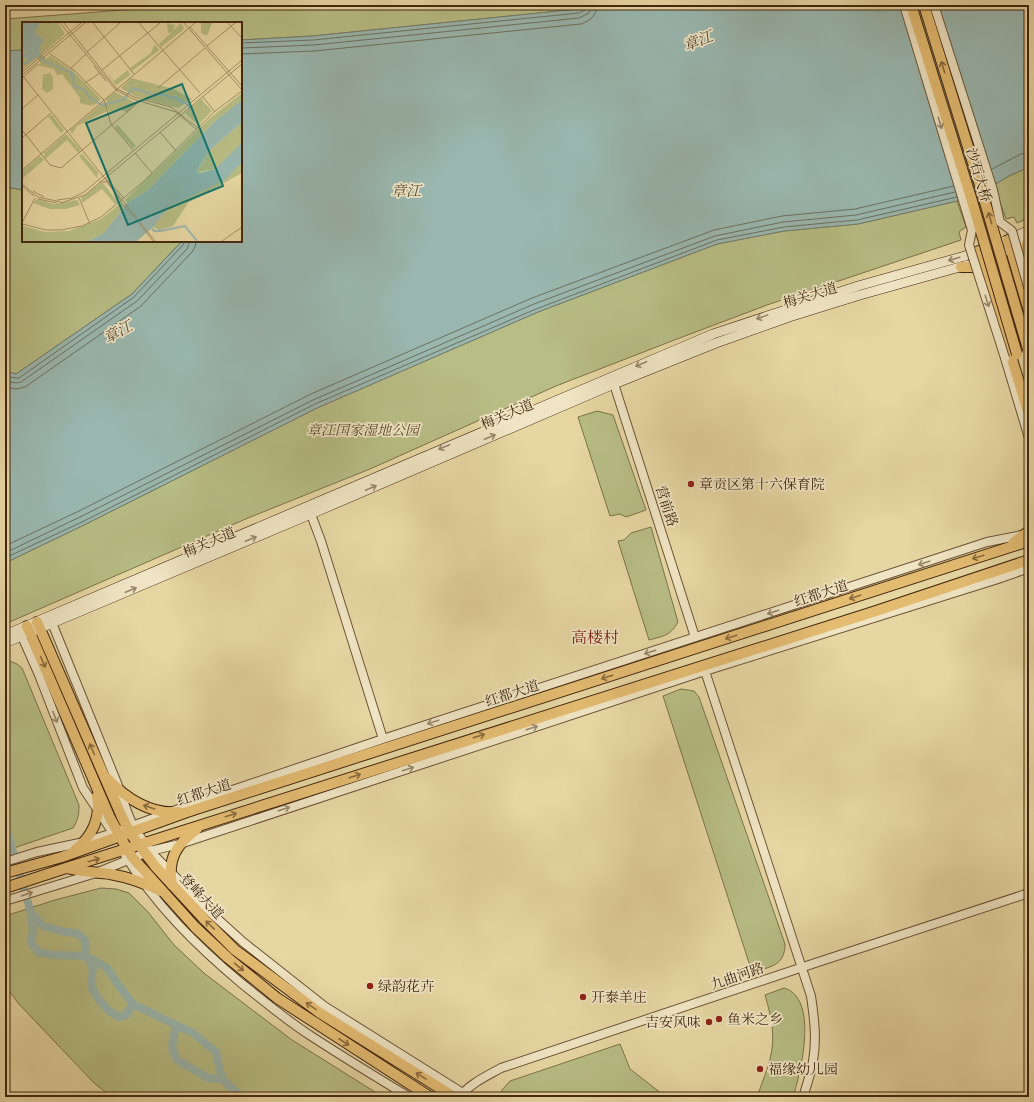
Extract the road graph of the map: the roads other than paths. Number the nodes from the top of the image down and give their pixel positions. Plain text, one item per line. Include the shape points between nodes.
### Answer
1 (904, 5) edge
2 (911, 5) edge
3 (924, 5) edge
4 (934, 5) edge
5 (1029, 230) edge
6 (1029, 237) edge
7 (1029, 240) edge
8 (1009, 245) junction
9 (980, 255) junction
10 (962, 267) junction
11 (1019, 276) junction
12 (989, 281) junction
13 (1029, 290) edge
14 (1029, 311) edge
15 (1029, 351) edge
16 (614, 384) junction
17 (1029, 394) edge
18 (1029, 415) edge
19 (1029, 438) edge
20 (310, 510) junction
21 (1028, 535) edge
22 (1029, 561) edge
23 (1029, 568) edge
24 (51, 620) junction
25 (29, 629) junction
26 (5, 635) edge
27 (695, 637) junction
28 (5, 643) edge
29 (705, 671) junction
30 (383, 739) junction
31 (102, 772) junction
32 (93, 780) junction
33 (119, 790) junction
34 (98, 811) junction
35 (187, 812) junction
36 (171, 813) junction
37 (204, 824) junction
38 (132, 829) junction
39 (117, 835) junction
40 (84, 842) junction
41 (180, 844) junction
42 (145, 848) junction
43 (125, 850) junction
44 (62, 857) junction
45 (130, 859) junction
46 (5, 862) edge
47 (66, 868) junction
48 (170, 872) junction
49 (5, 873) edge
50 (96, 873) junction
51 (144, 884) junction
52 (172, 885) junction
53 (5, 888) edge
54 (164, 893) junction
55 (1029, 893) edge
56 (5, 901) edge
57 (803, 967) junction
58 (464, 1095) edge
59 (409, 1097) edge
60 (430, 1097) edge
61 (454, 1097) edge
62 (803, 1097) edge

1 -> 19 street, bridge via 965,203 972,230 969,245
2 - 17 main road, 沙石大桥, bridge
15 -> 3 main road, 沙石大桥, bridge
4 - 13 street, bridge via 993,190 1000,222 1012,232
5 - 8 main road, 梅关大道
6 - 8 main road, 梅关大道
7 - 11 main road via 1021,253
8 - 9 main road, 梅关大道
8 - 11 main road
9 - 10 main road, 梅关大道
9 - 12 main road
9 -> 20 main road, 梅关大道 via 858,286 713,334
10 - 12 main road via 978,269
10 - 16 main road, 梅关大道 via 783,318
11 - 14 main road
12 - 18 main road
20 -> 16 main road, 梅关大道
16 - 27 street, 营前路
20 - 24 main road, 梅关大道
20 - 30 street
21 -> 27 street via 987,542
21 -> 35 main road, 红都大道 via 1000,550
37 -> 22 main road
23 - 29 street
24 - 25 main road, 梅关大道
24 - 33 street
25 - 26 main road, 梅关大道
25 - 28 main road, 梅关大道
31 -> 25 main road, 登峰大道
25 -> 32 main road, 登峰大道
25 -> 34 street via 39,675 83,788
27 -> 30 street
41 -> 29 street
29 - 57 street
30 - 36 street
31 - 33 main road
31 - 38 main road, 登峰大道
32 - 34 main road
32 - 39 main road, 登峰大道
36 -> 33 main road via 141,804
33 - 38 street
34 - 39 street
34 - 40 main road via 94,828
35 - 36 main road
35 - 38 main road, 红都大道
36 - 38 street
37 - 41 main road
37 - 42 main road
38 - 39 main road, 红都大道
38 - 42 main road, 登峰大道
39 - 40 street
39 - 43 main road, 登峰大道
39 - 44 main road, 红都大道
40 - 44 main road
40 - 46 street
41 - 42 street
41 - 48 main road via 174,854
42 - 43 main road
42 - 45 street
42 - 48 street
42 - 52 main road, 登峰大道
43 - 45 main road, 登峰大道
47 -> 43 main road
44 - 49 main road, 红都大道
45 - 50 street
45 - 51 street
45 - 54 main road, 登峰大道
47 - 50 main road
47 - 53 main road
48 - 52 main road
48 - 58 street via 243,942 324,1006
50 - 51 main road via 121,876
56 -> 50 street
51 - 54 main road
51 - 59 street via 183,930 212,959 269,1006 310,1036
61 -> 52 main road, 登峰大道 via 284,987 235,950
54 -> 60 main road, 登峰大道 via 217,948 277,998
55 - 57 street, 九曲河路
57 - 58 street, 九曲河路 via 501,1068 482,1079
57 - 62 street via 812,996 815,1034 814,1060

